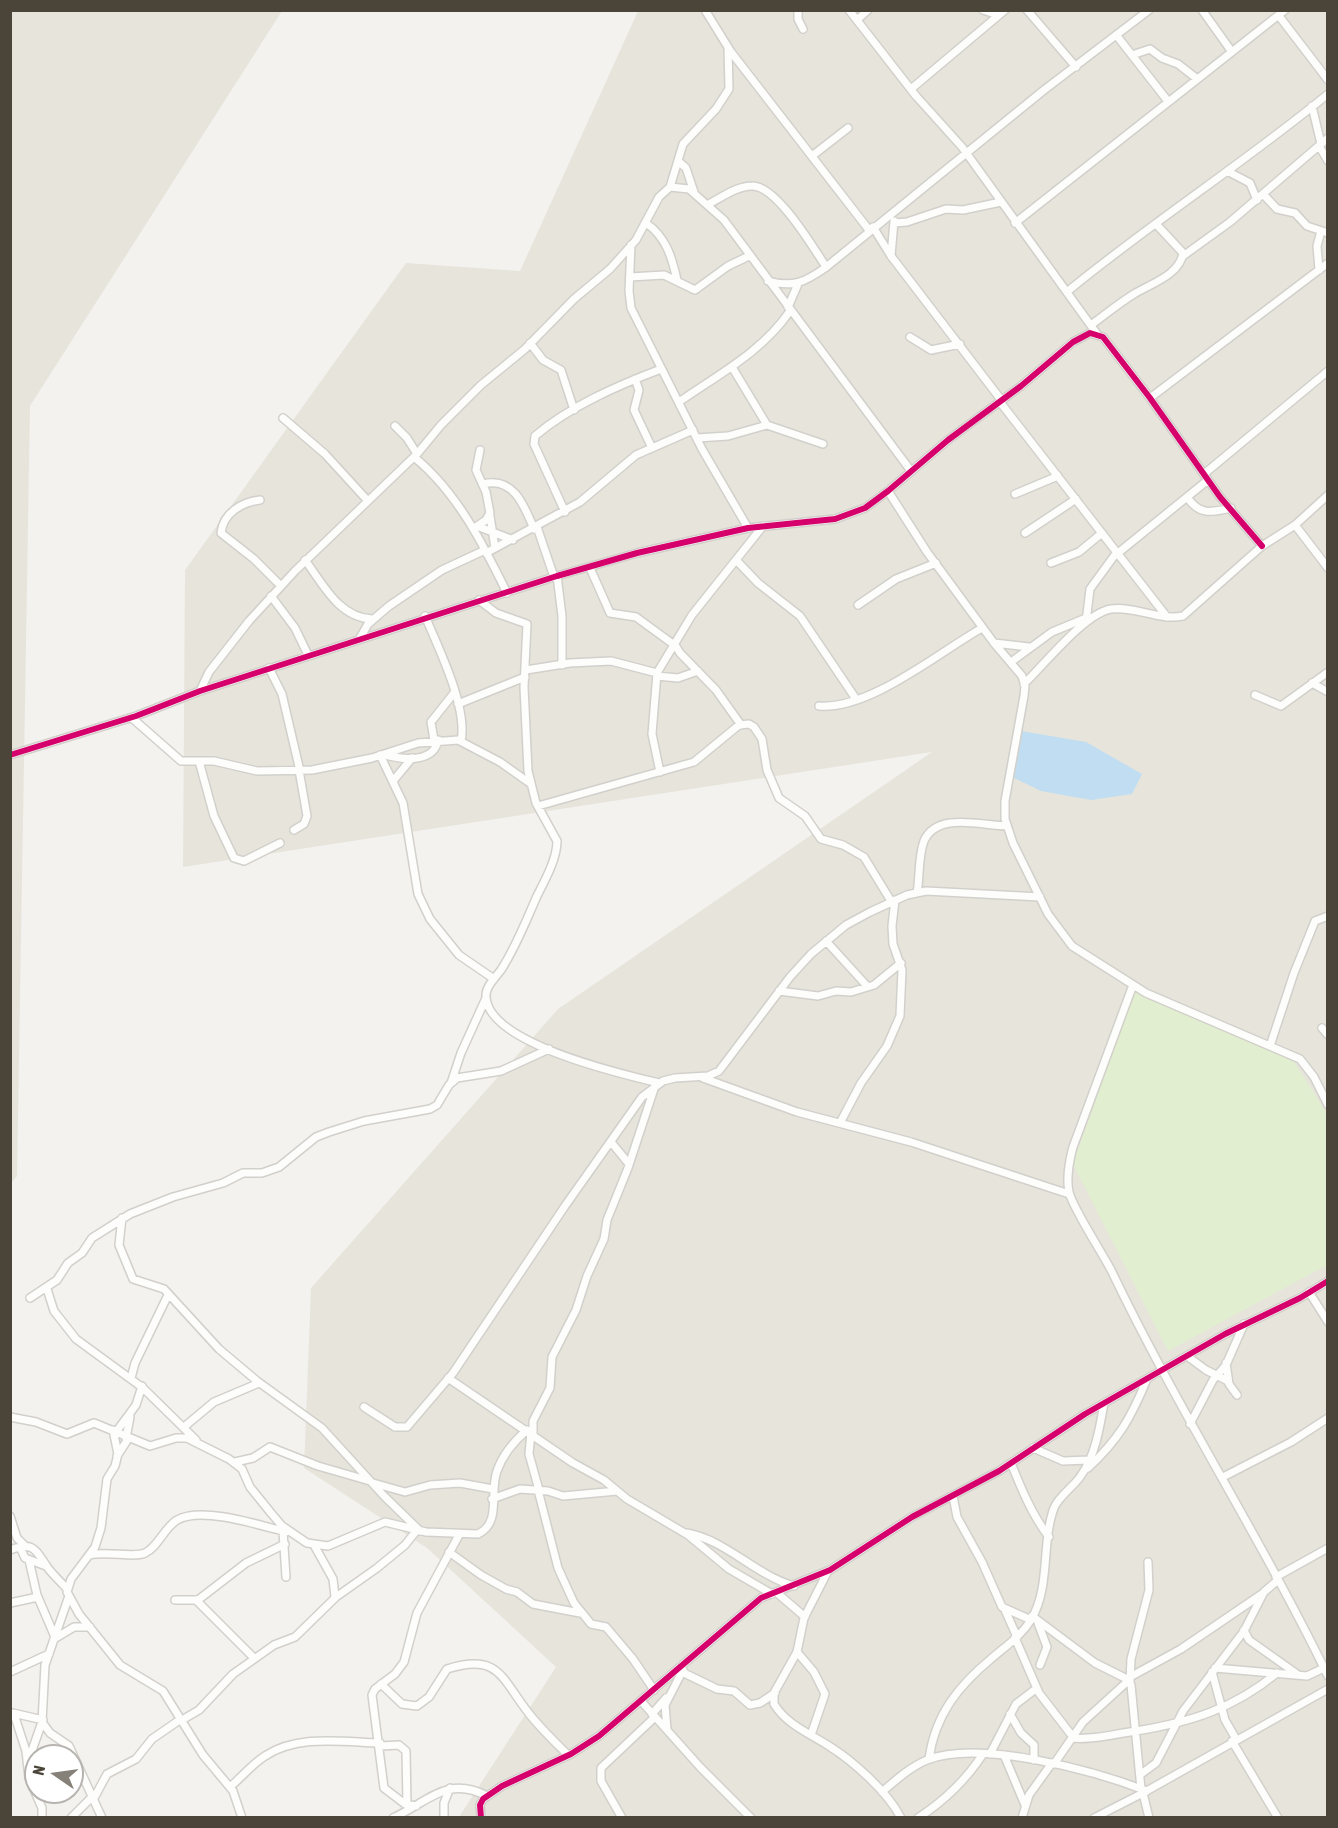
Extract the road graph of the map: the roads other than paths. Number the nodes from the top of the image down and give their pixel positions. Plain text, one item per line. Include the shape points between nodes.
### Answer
1 (705, 10) edge
2 (798, 10) edge
3 (849, 10) edge
4 (868, 10) edge
5 (983, 10) edge
6 (1027, 10) edge
7 (1149, 10) edge
8 (1202, 10) edge
9 (1002, 13) edge
10 (1282, 13) edge
11 (857, 20) junction
12 (804, 29) dead end
13 (1117, 36) junction
14 (728, 48) junction
15 (1232, 52) junction
16 (1132, 55) junction
17 (1076, 67) junction
18 (1196, 78) junction
19 (1328, 80) edge
20 (911, 89) junction
21 (1328, 94) edge
22 (1167, 100) junction
23 (1312, 106) junction
24 (848, 128) dead end
25 (1328, 138) edge
26 (1320, 145) junction
27 (967, 153) junction
28 (812, 156) junction
29 (678, 160) junction
30 (1328, 161) edge
31 (1227, 171) junction
32 (670, 187) junction
33 (694, 192) junction
34 (1263, 194) junction
35 (1257, 200) junction
36 (1001, 202) junction
37 (709, 204) junction
38 (896, 209) junction
39 (1015, 222) junction
40 (646, 223) junction
41 (894, 224) junction
42 (1156, 224) junction
43 (873, 227) junction
44 (1324, 232) edge
45 (631, 245) junction
46 (749, 256) junction
47 (891, 256) junction
48 (1183, 256) junction
49 (1328, 263) edge
50 (826, 267) junction
51 (1319, 270) junction
52 (630, 277) junction
53 (677, 280) junction
54 (768, 281) junction
55 (798, 284) junction
56 (1068, 291) junction
57 (789, 309) junction
58 (1091, 325) junction
59 (1097, 334) junction
60 (910, 337) dead end
61 (530, 343) junction
62 (960, 344) junction
63 (732, 367) junction
64 (662, 369) junction
65 (1328, 371) edge
66 (635, 379) junction
67 (1150, 398) junction
68 (678, 402) junction
69 (1001, 402) junction
70 (574, 410) junction
71 (283, 418) dead end
72 (767, 424) junction
73 (395, 426) dead end
74 (693, 430) junction
75 (697, 438) junction
76 (823, 444) dead end
77 (652, 448) junction
78 (480, 450) dead end
79 (416, 455) junction
80 (911, 471) junction
81 (1058, 476) junction
82 (1206, 477) junction
83 (483, 484) junction
84 (888, 491) junction
85 (1015, 494) dead end
86 (1328, 495) edge
87 (1187, 497) junction
88 (1076, 499) junction
89 (260, 500) dead end
90 (368, 501) junction
91 (1231, 508) junction
92 (565, 512) junction
93 (490, 516) junction
94 (1295, 525) junction
95 (763, 526) junction
96 (475, 527) junction
97 (535, 528) junction
98 (748, 528) junction
99 (494, 533) junction
100 (1024, 533) dead end
101 (1102, 533) junction
102 (513, 540) junction
103 (1262, 546) junction
104 (495, 548) junction
105 (486, 552) junction
106 (1117, 552) junction
107 (305, 560) junction
108 (736, 561) junction
109 (936, 563) junction
110 (1051, 563) dead end
111 (590, 568) junction
112 (1328, 568) edge
113 (555, 576) junction
114 (281, 586) junction
115 (507, 593) junction
116 (271, 596) junction
117 (479, 600) junction
118 (858, 605) dead end
119 (425, 616) junction
120 (1167, 617) junction
121 (372, 620) junction
122 (1086, 620) junction
123 (982, 627) junction
124 (360, 638) junction
125 (674, 644) junction
126 (994, 644) junction
127 (1029, 647) junction
128 (308, 655) junction
129 (1011, 662) junction
130 (562, 665) junction
131 (269, 668) junction
132 (698, 671) junction
133 (1328, 672) edge
134 (526, 674) junction
135 (657, 675) junction
136 (1312, 683) junction
137 (1024, 684) junction
138 (201, 691) junction
139 (1328, 692) edge
140 (454, 693) junction
141 (1256, 695) dead end
142 (856, 699) junction
143 (458, 704) junction
144 (819, 706) dead end
145 (132, 718) junction
146 (741, 725) junction
147 (436, 740) junction
148 (461, 741) junction
149 (10, 754) edge
150 (381, 755) junction
151 (412, 758) junction
152 (199, 761) junction
153 (300, 770) junction
154 (660, 772) junction
155 (393, 781) junction
156 (531, 783) junction
157 (538, 806) junction
158 (1007, 826) junction
159 (294, 830) dead end
160 (280, 843) dead end
161 (916, 893) junction
162 (1040, 897) junction
163 (893, 900) junction
164 (1326, 914) edge
165 (826, 941) junction
166 (901, 963) junction
167 (494, 979) junction
168 (1133, 985) junction
169 (867, 986) junction
170 (779, 991) junction
171 (486, 998) junction
172 (1322, 1028) dead end
173 (1328, 1035) edge
174 (1270, 1046) junction
175 (549, 1048) junction
176 (700, 1076) junction
177 (451, 1083) junction
178 (657, 1085) junction
179 (1325, 1091) edge
180 (1328, 1105) edge
181 (840, 1123) junction
182 (611, 1142) junction
183 (629, 1164) junction
184 (1069, 1194) junction
185 (122, 1218) junction
186 (1328, 1281) edge
187 (47, 1289) junction
188 (1309, 1292) junction
189 (168, 1295) junction
190 (30, 1298) dead end
191 (1328, 1322) edge
192 (1244, 1324) junction
193 (1187, 1356) junction
194 (1227, 1363) junction
195 (1160, 1371) junction
196 (1216, 1376) junction
197 (131, 1378) junction
198 (448, 1378) junction
199 (1148, 1378) junction
200 (1228, 1381) junction
201 (259, 1383) junction
202 (142, 1386) junction
203 (1237, 1395) dead end
204 (1104, 1403) junction
205 (364, 1407) dead end
206 (130, 1416) junction
207 (10, 1417) edge
208 (1328, 1418) edge
209 (1190, 1424) junction
210 (184, 1427) junction
211 (114, 1431) junction
212 (530, 1433) junction
213 (127, 1438) junction
214 (200, 1445) junction
215 (1033, 1448) junction
216 (117, 1456) junction
217 (1089, 1460) junction
218 (235, 1462) junction
219 (1011, 1463) junction
220 (1083, 1472) junction
221 (1223, 1477) junction
222 (372, 1482) junction
223 (493, 1489) junction
224 (538, 1490) junction
225 (617, 1491) junction
226 (952, 1496) junction
227 (492, 1499) junction
228 (10, 1516) edge
229 (283, 1531) junction
230 (418, 1531) junction
231 (681, 1532) junction
232 (292, 1533) junction
233 (459, 1535) junction
234 (1049, 1537) junction
235 (285, 1544) junction
236 (314, 1545) junction
237 (23, 1546) junction
238 (1328, 1548) edge
239 (10, 1550) edge
240 (449, 1552) junction
241 (90, 1555) junction
242 (29, 1560) junction
243 (1148, 1562) dead end
244 (46, 1566) junction
245 (828, 1571) junction
246 (286, 1577) dead end
247 (1277, 1578) junction
248 (794, 1586) junction
249 (68, 1593) junction
250 (774, 1593) junction
251 (1263, 1594) junction
252 (38, 1597) junction
253 (335, 1597) junction
254 (175, 1600) dead end
255 (196, 1600) junction
256 (10, 1603) edge
257 (1005, 1610) junction
258 (580, 1613) junction
259 (805, 1617) junction
260 (1032, 1618) junction
261 (1038, 1623) junction
262 (90, 1627) junction
263 (1244, 1630) junction
264 (1016, 1637) junction
265 (55, 1638) junction
266 (797, 1652) junction
267 (49, 1654) junction
268 (255, 1658) junction
269 (686, 1661) junction
270 (1040, 1665) dead end
271 (1324, 1668) junction
272 (1214, 1670) junction
273 (10, 1672) edge
274 (682, 1672) junction
275 (1277, 1673) junction
276 (1299, 1675) junction
277 (1328, 1676) edge
278 (1129, 1681) junction
279 (381, 1684) junction
280 (1037, 1688) junction
281 (1328, 1689) edge
282 (654, 1690) junction
283 (774, 1693) junction
284 (668, 1697) junction
285 (641, 1701) junction
286 (1221, 1707) junction
287 (12, 1713) edge
288 (1010, 1714) junction
289 (653, 1716) junction
290 (181, 1719) junction
291 (43, 1721) junction
292 (1176, 1725) junction
293 (1135, 1731) junction
294 (668, 1732) junction
295 (811, 1736) junction
296 (1072, 1738) junction
297 (1234, 1740) junction
298 (35, 1744) edge
299 (380, 1744) junction
300 (24, 1746) edge
301 (986, 1754) junction
302 (568, 1755) junction
303 (1004, 1755) junction
304 (929, 1759) junction
305 (1034, 1760) junction
306 (1053, 1763) junction
307 (1141, 1774) junction
308 (230, 1787) junction
309 (450, 1788) junction
310 (882, 1791) junction
311 (1144, 1791) junction
312 (487, 1796) junction
313 (93, 1798) junction
314 (407, 1804) junction
315 (1025, 1805) junction
316 (416, 1806) junction
317 (240, 1817) edge
318 (1022, 1817) edge
319 (71, 1818) edge
320 (102, 1818) edge
321 (393, 1818) edge
322 (444, 1818) edge
323 (481, 1818) edge
324 (622, 1818) edge
325 (751, 1818) edge
326 (901, 1818) edge
327 (918, 1818) edge
328 (1094, 1818) edge
329 (1149, 1818) edge
330 (1278, 1818) edge

1 - 14 street
2 - 12 street
3 - 11 street
4 - 11 street
5 - 9 street
6 - 17 street
7 - 13 street
8 - 15 street
9 - 20 street
10 - 15 street
10 - 19 street
11 - 20 street
13 - 16 street
13 - 17 street
14 - 28 street
14 - 29 street via 729,89 683,144
15 - 18 street
16 - 18 street via 1150,50
16 - 22 street
17 - 27 street
18 - 22 street
20 - 27 street
21 - 23 street
22 - 39 street
23 - 26 street
23 - 31 street
24 - 28 street
25 - 26 street
26 - 30 street
26 - 34 street
27 - 36 street
27 - 38 street
28 - 43 street
29 - 32 street
29 - 33 street via 686,168
31 - 35 street via 1250,183
31 - 42 street
32 - 33 street
32 - 40 street via 659,196
33 - 37 street
34 - 35 street
34 - 44 street via 1277,209 1295,213 1307,226
35 - 48 street
36 - 39 street
36 - 41 street via 963,210 946,208
37 - 46 street
37 - 50 street via 743,187 764,189 795,222
38 - 41 street
38 - 43 street
39 - 56 street
40 - 45 street
40 - 53 street via 664,241
41 - 43 street
41 - 47 street
42 - 48 street
42 - 56 street
43 - 47 street
43 - 50 street
44 - 51 street via 1317,246
45 - 52 street
45 - 61 street
46 - 53 street via 695,290
46 - 54 street
47 - 62 street
48 - 58 street via 1165,277
49 - 51 street
50 - 55 street
51 - 67 street
52 - 53 street via 664,275
52 - 64 street via 631,308
54 - 55 street
54 - 57 street
55 - 57 street
56 - 58 street
57 - 63 street via 771,336
57 - 80 street
58 - 59 street
59 - 67 street
59 - 69 street via 1073,342
60 - 62 street via 932,350
61 - 70 street via 543,360 561,370
61 - 79 street via 441,425
62 - 69 street
63 - 68 street
63 - 72 street
64 - 66 street
64 - 68 street
65 - 82 street
66 - 70 street
66 - 77 street via 639,390 634,410
67 - 82 street
68 - 74 street
69 - 80 street
69 - 81 street
70 - 92 street via 543,428 533,440
71 - 90 street via 325,454
72 - 75 street via 728,436
72 - 76 street
73 - 79 street
74 - 75 street
74 - 77 street
75 - 98 street
77 - 92 street via 636,455
78 - 83 street via 476,470
79 - 90 street
79 - 96 street
80 - 84 street
81 - 85 street
81 - 88 street
82 - 87 street
82 - 91 street
83 - 93 street
83 - 97 street via 499,482 509,487
84 - 95 street via 865,507 835,519
84 - 109 street
86 - 94 street
87 - 91 street via 1203,512
87 - 106 street
88 - 100 street
88 - 101 street
89 - 114 street via 240,505 228,516 221,533
90 - 107 street
91 - 103 street
92 - 97 street
93 - 96 street
93 - 99 street
94 - 103 street
94 - 112 street
95 - 98 street
95 - 108 street
96 - 99 street
96 - 105 street
97 - 102 street
97 - 113 street
98 - 111 street via 637,553
99 - 102 street
99 - 104 street
101 - 106 street
101 - 110 street via 1079,552
102 - 104 street
103 - 120 street via 1183,616
104 - 105 street
105 - 115 street
105 - 121 street via 442,570
106 - 120 street
106 - 122 street via 1090,589
107 - 114 street
107 - 121 street via 335,602 360,619
108 - 125 street
108 - 142 street via 800,616
109 - 118 street via 896,579
109 - 123 street
111 - 113 street
111 - 125 street via 610,613 636,617
113 - 115 street
113 - 130 street via 562,616
114 - 116 street
115 - 117 street
116 - 128 street via 295,628
116 - 138 street via 209,672
117 - 119 street
117 - 134 street via 496,613 527,624
119 - 124 street
119 - 140 street
120 - 122 street via 1144,610 1109,609
121 - 124 street
122 - 127 street via 1052,632
122 - 137 street
123 - 126 street
123 - 142 street via 913,672
124 - 128 street
125 - 132 street
125 - 135 street
126 - 127 street
126 - 129 street
127 - 129 street
128 - 131 street
129 - 137 street
130 - 134 street
130 - 135 street via 611,661
131 - 138 street
131 - 153 street via 282,694
132 - 135 street via 678,678
132 - 146 street
133 - 136 street
134 - 143 street
134 - 156 street
135 - 154 street via 652,734
136 - 139 street
136 - 141 street via 1281,706
137 - 158 street via 1005,801
138 - 145 street
140 - 143 street
140 - 147 street via 431,722
142 - 144 street
143 - 148 street via 463,722
145 - 149 street
145 - 152 street via 175,758
146 - 154 street via 694,762
146 - 163 street via 754,727 762,739 767,770 779,798 805,816 821,839 864,857
147 - 148 street
147 - 150 street
147 - 151 street via 433,753
148 - 156 street
150 - 151 street
150 - 153 street
150 - 155 street
151 - 155 street
152 - 153 street via 257,771
152 - 160 street via 214,816 234,858 242,862
153 - 159 street via 307,816 304,824
154 - 157 street
155 - 167 street via 405,811 418,894 430,919 459,955
156 - 157 street
157 - 167 street via 553,829 557,846 519,937
158 - 161 street via 953,822 937,827 925,840
158 - 162 street
161 - 162 street
161 - 163 street
162 - 168 street via 1072,946
163 - 165 street via 846,925
163 - 166 street via 892,935
164 - 174 street via 1315,921 1305,942
165 - 169 street
165 - 170 street
166 - 169 street via 874,985
166 - 181 street via 902,1002 895,1030
167 - 171 street
168 - 174 street
168 - 184 street via 1072,1149
169 - 170 street via 818,996
170 - 176 street via 719,1071
171 - 175 street via 498,1019 515,1034
171 - 177 street
172 - 173 street
174 - 179 street via 1300,1059
175 - 177 street via 516,1066 461,1077
175 - 178 street
176 - 178 street via 675,1078
176 - 181 street via 797,1112
177 - 185 street via 434,1108 364,1120 329,1132 316,1137 279,1167 262,1173 243,1173
178 - 182 street via 642,1097
178 - 183 street
179 - 180 street
181 - 184 street
182 - 183 street
182 - 198 street
183 - 212 street via 576,1310 552,1357 550,1388
184 - 195 street
185 - 187 street via 92,1238
185 - 189 street via 120,1245 133,1279 156,1286
186 - 188 street
187 - 190 street
187 - 197 street via 54,1311 76,1339
188 - 191 street
188 - 192 street
189 - 197 street
189 - 201 street via 219,1349
192 - 193 street
192 - 194 street
193 - 195 street
193 - 196 street
194 - 196 street
194 - 200 street
195 - 199 street
195 - 209 street
196 - 200 street
196 - 209 street
197 - 202 street
198 - 205 street via 404,1429
198 - 212 street
199 - 204 street
199 - 220 street via 1126,1425 1112,1445
200 - 203 street
201 - 210 street via 214,1402
201 - 222 street via 322,1428
202 - 206 street
202 - 210 street
204 - 215 street
204 - 217 street
206 - 211 street
206 - 213 street
207 - 211 street via 67,1434 94,1423
208 - 221 street
209 - 221 street
210 - 214 street
211 - 213 street
211 - 216 street
212 - 223 street via 512,1444 501,1460
212 - 224 street via 529,1454
212 - 225 street
213 - 214 street via 150,1446 176,1438 187,1438
213 - 216 street
214 - 218 street
215 - 217 street via 1063,1461
215 - 219 street
216 - 241 street via 107,1479 101,1528
217 - 220 street
218 - 222 street via 253,1458 270,1447
218 - 232 street via 271,1513
219 - 226 street
219 - 234 street via 1021,1491
220 - 234 street via 1054,1509
221 - 247 street
222 - 223 street via 405,1492 460,1483
222 - 230 street
223 - 227 street
224 - 225 street via 563,1496
224 - 227 street via 520,1489
224 - 258 street via 558,1568
225 - 231 street
226 - 245 street
226 - 257 street via 957,1517
227 - 233 street via 493,1517 486,1531
228 - 237 street
229 - 232 street
229 - 235 street
229 - 241 street via 221,1517 187,1516 175,1521 146,1553
230 - 233 street
230 - 236 street via 385,1522 328,1545
230 - 253 street via 377,1568
231 - 248 street via 701,1536
231 - 250 street via 729,1569
232 - 236 street
233 - 240 street
234 - 260 street
235 - 246 street
235 - 255 street via 246,1563
236 - 253 street via 333,1579
237 - 239 street
237 - 242 street via 21,1554
237 - 244 street via 41,1554
238 - 247 street
240 - 258 street via 533,1604
240 - 279 street via 417,1613 404,1662
241 - 249 street via 71,1579
242 - 244 street
242 - 252 street
243 - 278 street via 1149,1590
244 - 249 street
245 - 248 street
245 - 259 street
247 - 251 street
247 - 271 street
248 - 250 street
249 - 262 street
249 - 265 street
250 - 259 street
250 - 269 street via 761,1598
251 - 263 street
251 - 278 street
252 - 256 street
252 - 265 street
253 - 268 street via 295,1637
254 - 255 street
255 - 268 street
257 - 260 street
257 - 264 street
258 - 282 street via 594,1625 606,1627
259 - 266 street
260 - 261 street
260 - 264 street
261 - 270 street via 1047,1647
261 - 278 street via 1062,1636 1095,1663
262 - 265 street via 74,1627
262 - 290 street via 120,1665 163,1691
263 - 272 street
263 - 276 street via 1249,1640
264 - 280 street
264 - 304 street via 950,1702 935,1727
265 - 267 street
266 - 283 street
266 - 295 street via 814,1672 825,1694
267 - 273 street
267 - 291 street via 45,1665
268 - 290 street via 225,1681 199,1710
269 - 274 street
269 - 282 street
271 - 276 street via 1313,1675
271 - 277 street
272 - 275 street
272 - 286 street
272 - 292 street
274 - 283 street via 717,1689 734,1691 750,1705
274 - 284 street
275 - 276 street
275 - 286 street via 1243,1698
278 - 293 street
278 - 296 street via 1089,1716
279 - 299 street via 370,1701
279 - 302 street via 402,1704 417,1706 429,1697 447,1669 490,1667 504,1676 532,1718
280 - 288 street via 1016,1704
280 - 296 street
281 - 297 street
282 - 285 street
283 - 295 street via 777,1710
284 - 289 street
284 - 294 street via 664,1713
285 - 289 street
285 - 302 street
286 - 292 street
286 - 297 street
287 - 291 street
287 - 300 street
288 - 301 street
288 - 305 street via 1021,1734 1034,1745
289 - 294 street
289 - 324 street via 601,1768 601,1781
290 - 308 street via 203,1755
290 - 313 street via 152,1739 136,1759 107,1774
291 - 298 street
291 - 313 street via 50,1733 69,1746
292 - 293 street
292 - 307 street via 1156,1763
293 - 296 street via 1103,1738
293 - 307 street
294 - 325 street
295 - 310 street via 845,1756
296 - 306 street
297 - 311 street
297 - 330 street
299 - 308 street via 323,1741 291,1745 266,1756
299 - 314 street via 384,1788
299 - 314 street via 399,1745 406,1751
301 - 303 street
301 - 304 street
301 - 327 street via 961,1783
302 - 312 street
303 - 305 street
303 - 315 street
304 - 310 street
305 - 306 street
306 - 311 street
306 - 315 street via 1035,1784
307 - 311 street
308 - 317 street
309 - 312 street via 469,1789
309 - 316 street
309 - 322 street
310 - 326 street
311 - 328 street
311 - 329 street
312 - 323 street via 480,1805
313 - 319 street
313 - 320 street
314 - 316 street
315 - 318 street
316 - 321 street

